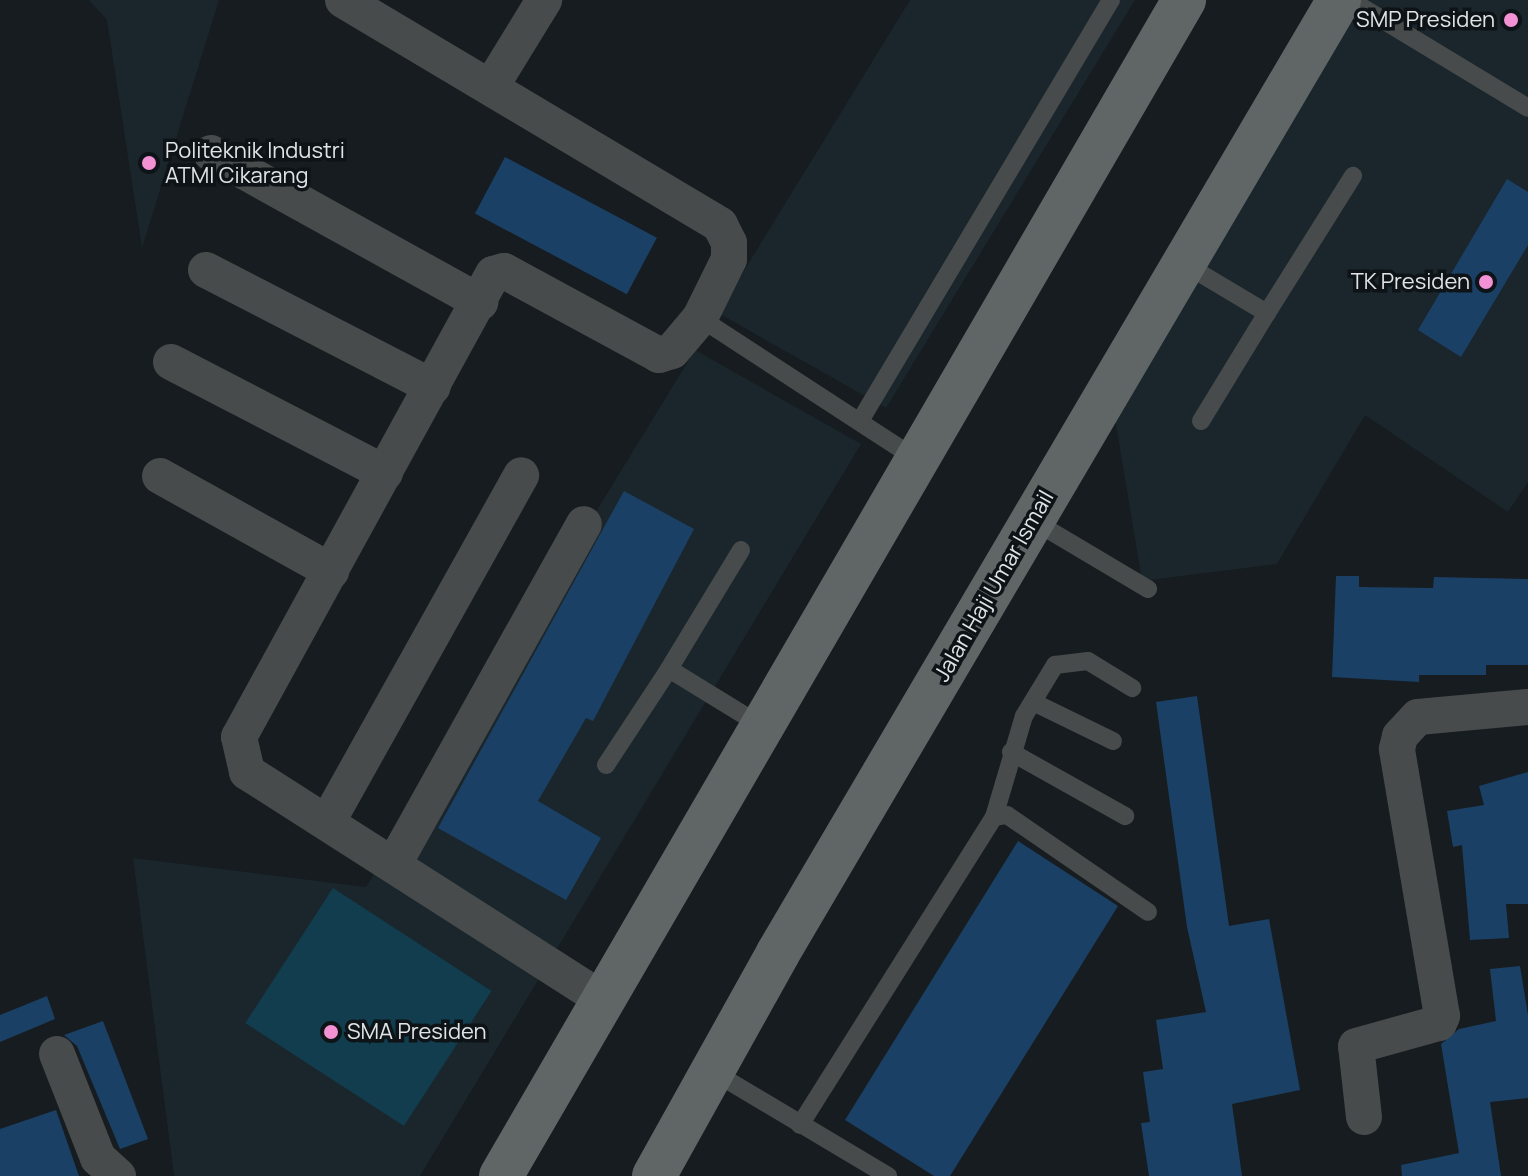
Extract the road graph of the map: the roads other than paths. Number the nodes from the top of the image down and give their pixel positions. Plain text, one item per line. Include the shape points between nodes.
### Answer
1 (343, 0) edge
2 (544, 0) edge
3 (1111, 0) edge
4 (1184, 0) edge
5 (1339, 0) edge
6 (1350, 0) edge
7 (492, 85) junction
8 (1528, 108) edge
9 (211, 153) dead end
10 (1353, 176) dead end
11 (1183, 263) junction
12 (206, 270) dead end
13 (480, 302) junction
14 (1267, 313) junction
15 (700, 318) junction
16 (171, 362) dead end
17 (433, 387) junction
18 (860, 421) junction
19 (1201, 421) dead end
20 (916, 459) junction
21 (385, 473) junction
22 (521, 475) dead end
23 (160, 476) dead end
24 (1032, 520) junction
25 (584, 524) dead end
26 (741, 550) dead end
27 (331, 571) junction
28 (1148, 589) dead end
29 (669, 669) junction
30 (1132, 688) dead end
31 (1033, 702) junction
32 (1528, 707) edge
33 (764, 727) junction
34 (1113, 741) dead end
35 (1011, 752) junction
36 (606, 765) dead end
37 (1125, 816) dead end
38 (994, 817) junction
39 (328, 821) junction
40 (395, 862) junction
41 (1148, 912) dead end
42 (603, 1000) junction
43 (57, 1054) dead end
44 (712, 1071) junction
45 (1364, 1117) dead end
46 (800, 1125) junction
47 (118, 1176) edge
48 (501, 1176) edge
49 (654, 1176) edge
50 (888, 1176) edge

1 - 7 street
2 - 7 street
3 - 18 lane
4 - 20 main road
5 - 11 main road, Jalan Haji Umar Ismail
6 - 8 lane
7 - 15 street via 720,225 729,259
9 - 13 street
10 - 14 lane
11 - 14 lane
11 - 24 main road, Jalan Haji Umar Ismail
12 - 17 street
13 - 15 street via 493,274 504,271 659,355 672,351
13 - 17 street
14 - 19 lane
15 - 18 lane
16 - 21 street
17 - 21 street
18 - 20 lane
20 - 33 main road
21 - 27 street
22 - 39 street
23 - 27 street
24 - 28 lane
24 - 44 main road, Jalan Haji Umar Ismail
25 - 40 street
26 - 29 lane
27 - 39 street via 239,737 247,772
29 - 33 lane
29 - 36 lane
30 - 31 lane via 1088,661 1055,665
31 - 34 lane
31 - 35 lane
32 - 45 street via 1418,717 1400,736 1397,749 1442,1016 1439,1023 1356,1046
33 - 42 main road
35 - 37 lane
35 - 38 lane
38 - 41 lane via 1007,815
38 - 46 lane
39 - 40 street
40 - 42 street
42 - 48 main road
43 - 47 street via 98,1158
44 - 46 lane
44 - 49 main road, Jalan Haji Umar Ismail
46 - 50 lane

